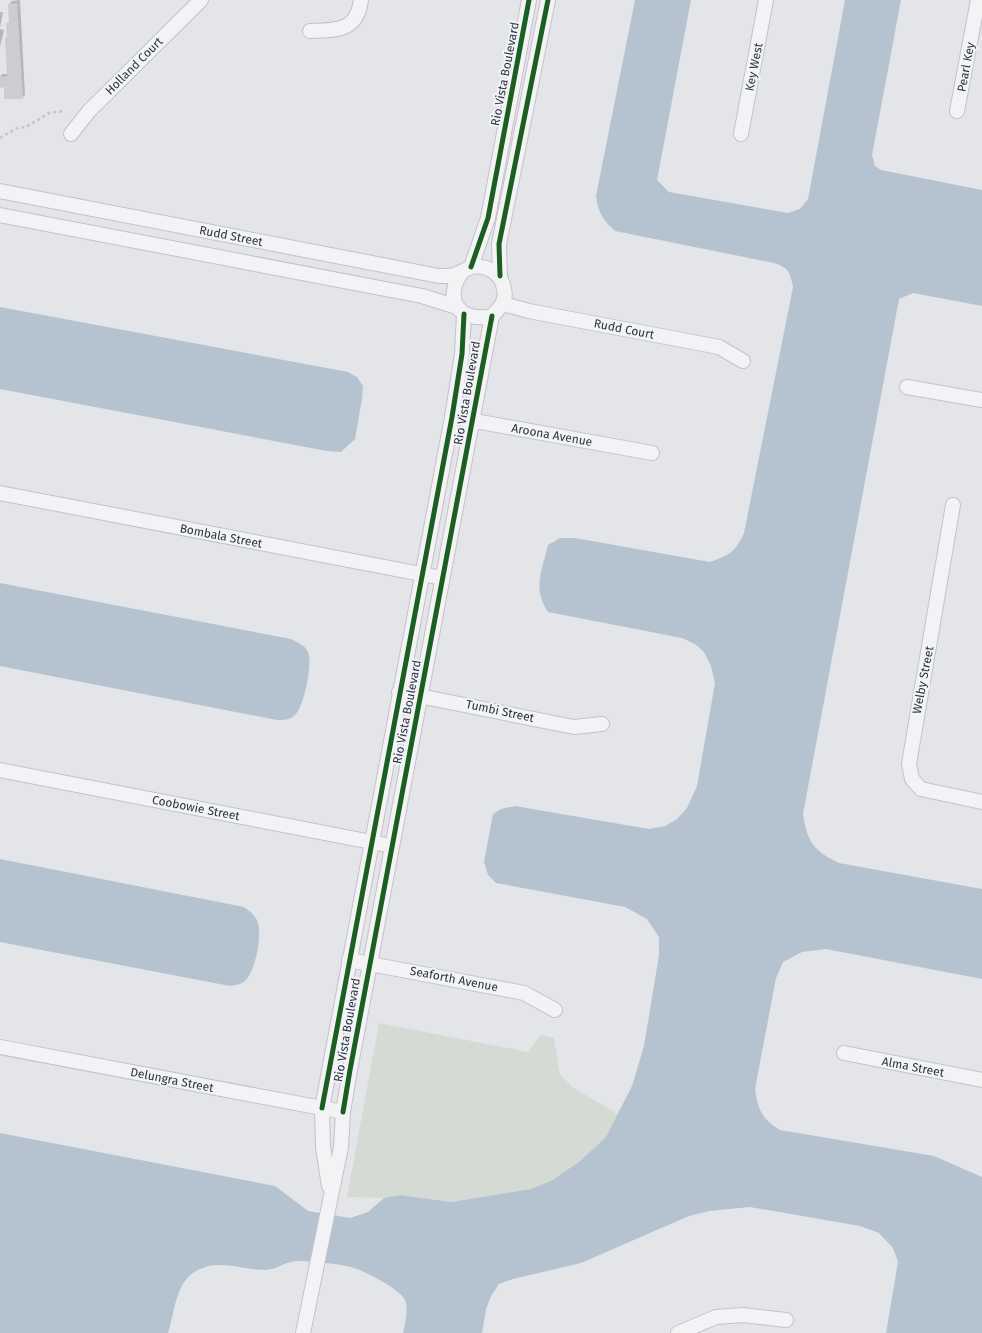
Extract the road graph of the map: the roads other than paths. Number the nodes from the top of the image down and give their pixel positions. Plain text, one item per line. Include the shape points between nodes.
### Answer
1 (201, 0) edge
2 (361, 0) edge
3 (529, 0) edge
4 (548, 0) edge
5 (766, 0) edge
6 (978, 0) edge
7 (310, 31) dead end
8 (957, 111) dead end
9 (71, 134) dead end
10 (741, 134) dead end
11 (0, 190) edge
12 (41, 199) junction
13 (0, 215) edge
14 (36, 222) junction
15 (189, 228) junction
16 (185, 250) junction
17 (466, 270) junction
18 (500, 276) junction
19 (503, 304) junction
20 (461, 311) junction
21 (492, 316) junction
22 (743, 361) dead end
23 (907, 387) dead end
24 (982, 400) edge
25 (452, 417) junction
26 (472, 421) junction
27 (652, 453) dead end
28 (0, 493) edge
29 (953, 505) dead end
30 (421, 575) junction
31 (442, 578) junction
32 (399, 692) junction
33 (420, 695) junction
34 (602, 724) dead end
35 (0, 770) edge
36 (982, 802) edge
37 (371, 842) junction
38 (392, 846) junction
39 (349, 960) junction
40 (370, 964) junction
41 (555, 1010) dead end
42 (0, 1047) edge
43 (844, 1053) dead end
44 (982, 1080) edge
45 (322, 1108) junction
46 (343, 1112) junction
47 (330, 1193) junction
48 (786, 1320) dead end
49 (303, 1333) edge
50 (680, 1333) edge

1 - 9 street, Holland Court via 89,111
2 - 7 street via 357,17 352,24 337,30
3 - 17 street, Rio Vista Boulevard via 488,218
4 - 18 street via 499,244
5 - 10 street, Key West
6 - 8 street, Pearl Key
11 - 12 street, Rudd Street
12 - 14 street
12 - 15 street, Rudd Street
13 - 14 street, Rudd Street
14 - 16 street, Rudd Street
15 - 16 street
15 - 17 street, Rudd Street via 427,274 452,276
16 - 20 street, Rudd Street via 422,296
17 - 18 street via 482,267
17 - 20 street via 456,280 454,289 454,298
18 - 19 street via 505,296
19 - 21 street
19 - 22 street, Rudd Court via 719,347
20 - 21 street via 472,317
20 - 25 street, Rio Vista Boulevard via 462,354
21 - 26 street, Rio Vista Boulevard
23 - 24 street
25 - 26 street, Aroona Avenue
25 - 30 street, Rio Vista Boulevard
26 - 27 street, Aroona Avenue
26 - 31 street, Rio Vista Boulevard
28 - 30 street, Bombala Street
29 - 36 street, Welby Street via 909,764 912,779 921,789
30 - 31 street, Bombala Street
30 - 32 street, Rio Vista Boulevard
31 - 33 street, Rio Vista Boulevard
32 - 33 street, Tumbi Street
32 - 37 street, Rio Vista Boulevard
33 - 34 street, Tumbi Street via 574,727
33 - 38 street, Rio Vista Boulevard
35 - 37 street, Coobowie Street
37 - 38 street, Coobowie Street
37 - 39 street, Rio Vista Boulevard
38 - 40 street, Rio Vista Boulevard
39 - 40 street, Seaforth Avenue
39 - 45 street, Rio Vista Boulevard
40 - 41 street, Seaforth Avenue via 524,993
40 - 46 street, Rio Vista Boulevard
42 - 45 street, Delungra Street
43 - 44 street, Alma Street
45 - 46 street, Delungra Street
45 - 47 street, Rio Vista Boulevard via 323,1147
46 - 47 street, Rio Vista Boulevard via 341,1147
47 - 49 street, Rio Vista Boulevard
48 - 50 street via 743,1315 716,1317

